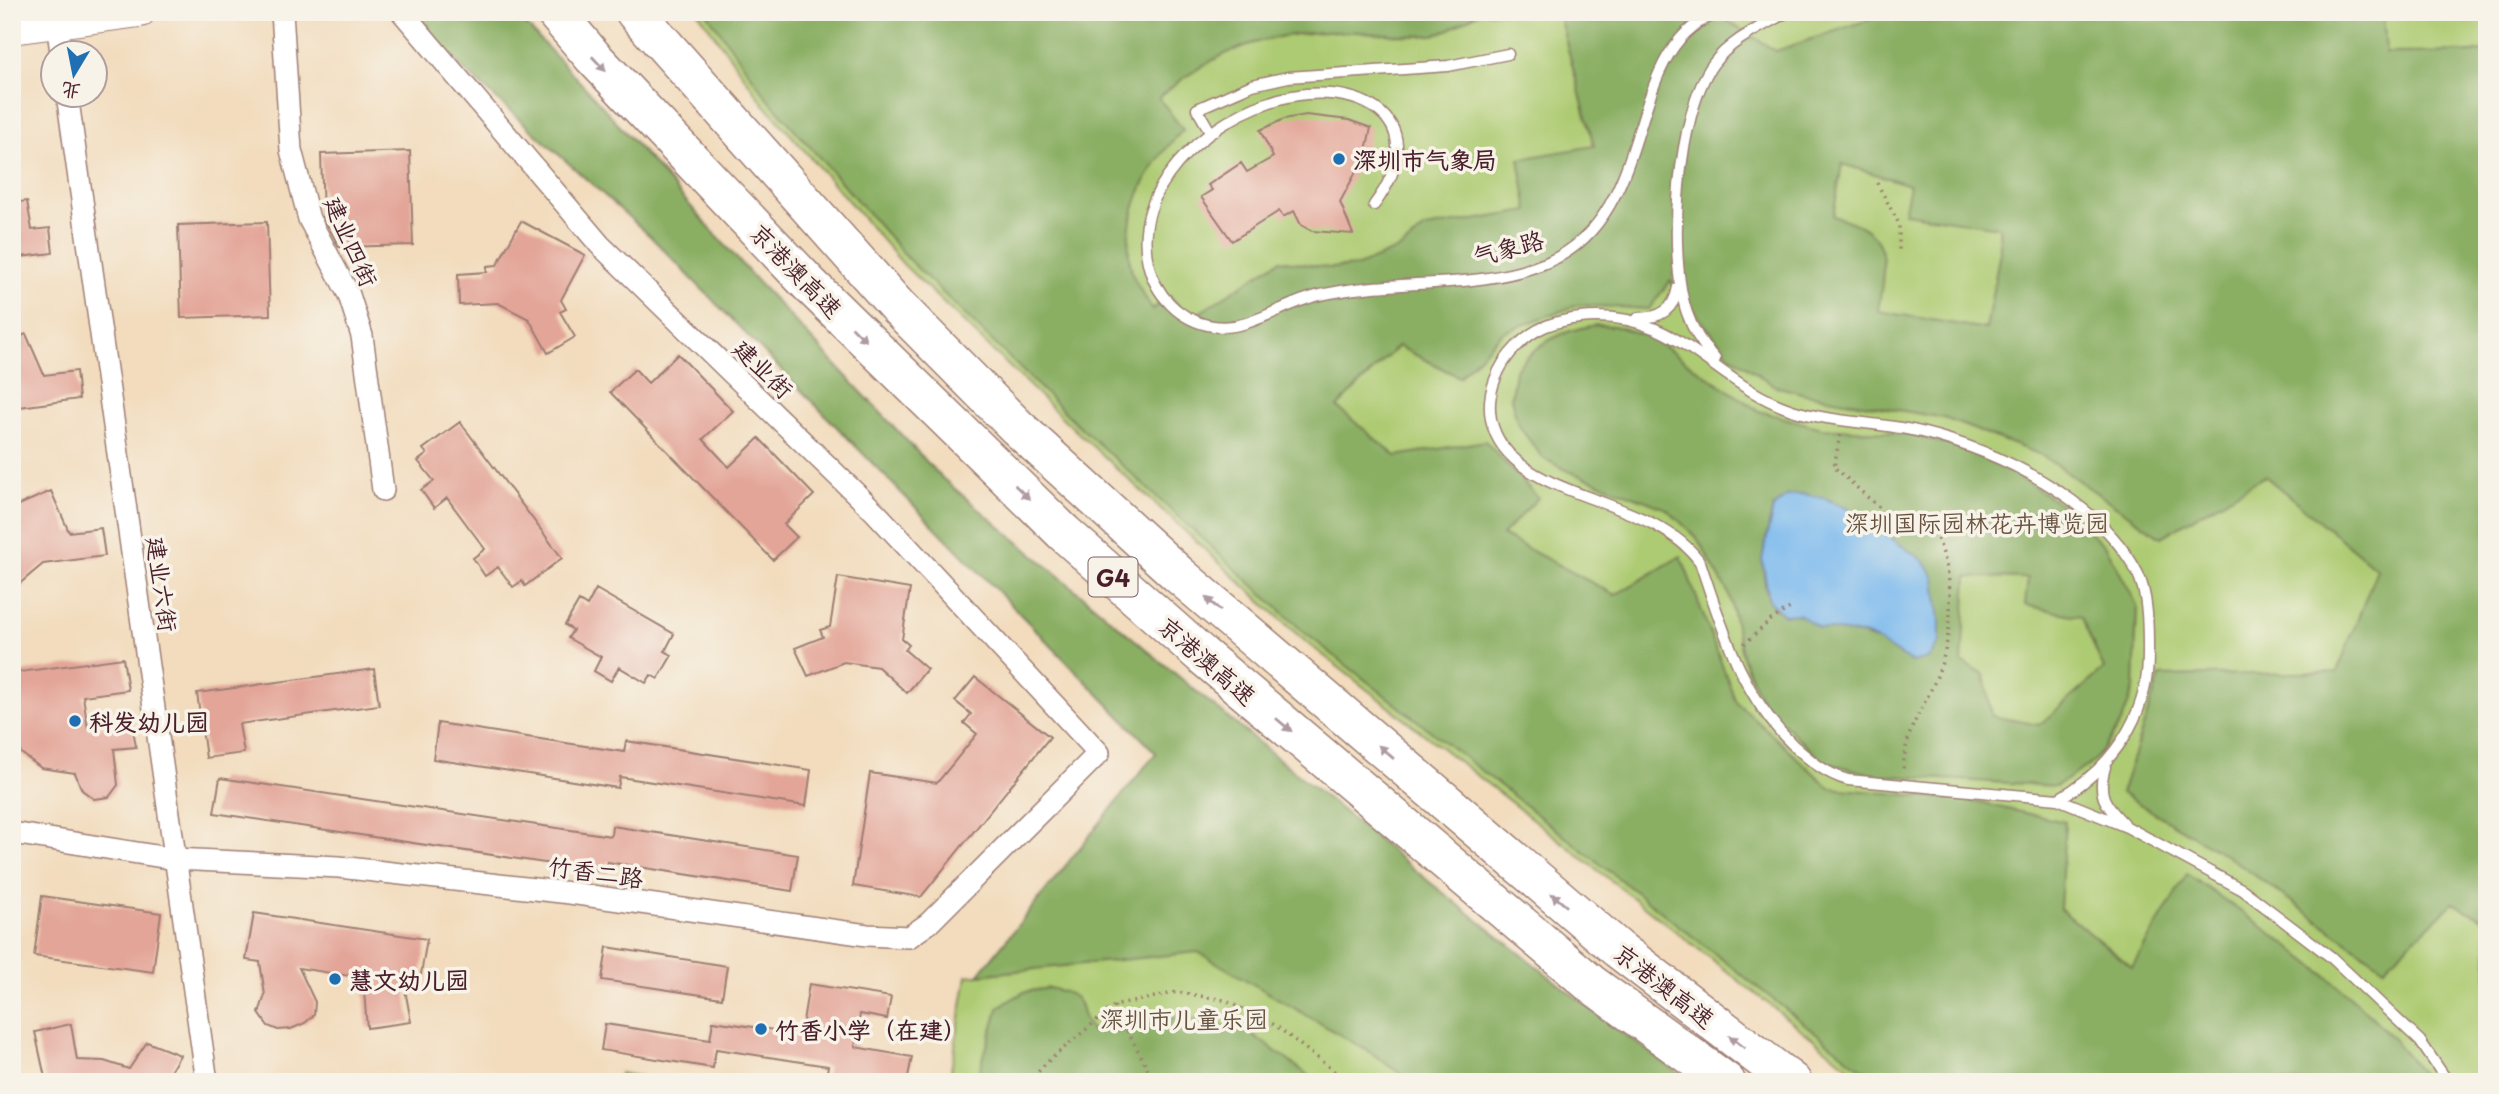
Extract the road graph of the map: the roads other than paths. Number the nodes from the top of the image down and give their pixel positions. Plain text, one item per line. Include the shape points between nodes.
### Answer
1 (140, 12) edge
2 (282, 12) edge
3 (402, 12) edge
4 (555, 12) edge
5 (635, 12) edge
6 (1723, 12) edge
7 (1787, 12) edge
8 (57, 23) junction
9 (12, 29) edge
10 (59, 38) edge
11 (1508, 54) dead end
12 (69, 108) edge
13 (1212, 133) junction
14 (1374, 205) dead end
15 (1679, 277) junction
16 (1616, 319) junction
17 (1731, 376) junction
18 (383, 490) dead end
19 (1099, 752) joint
20 (2106, 764) junction
21 (2058, 799) junction
22 (2127, 827) junction
23 (12, 833) edge
24 (175, 859) junction
25 (207, 1082) edge
26 (1726, 1082) edge
27 (1792, 1082) edge
28 (2448, 1082) edge

1 - 8 main road
2 - 18 street, 建业四街 via 291,150 309,219 349,295 362,336
3 - 19 street, 建业街 via 600,245 876,513
4 -> 26 highway, 京港澳高速 / G4 via 809,284 1064,533 1590,983
27 -> 5 highway, 京港澳高速 / G4 via 1618,949 1178,574 1017,427 897,306
6 - 13 lane, 气象路 via 1694,24 1675,44 1656,80 1628,172 1587,235 1549,262 1525,270 1451,282 1347,289 1226,327 1199,323 1172,307 1150,273 1146,256 1149,216 1169,173
7 - 15 lane via 1727,50 1702,83 1682,165
8 - 9 main road
8 - 10 street
11 - 13 lane via 1448,66 1288,77 1252,85 1197,108
12 - 24 street, 建业六街
13 - 14 lane via 1252,109 1283,99 1317,95 1362,100 1380,109 1398,140 1396,165
15 - 16 lane via 1672,306 1665,313
15 - 17 lane via 1696,334
16 - 17 lane via 1665,331
16 - 21 lane via 1558,320 1531,332 1512,350 1489,395 1491,420 1500,441 1517,461 1560,489 1658,524 1693,552 1754,700 1777,729 1830,775
17 - 20 lane via 1767,402 1802,413 1922,432 1987,455 2039,479 2081,507 2114,538 2139,575 2148,626 2148,669 2140,704
19 - 24 street, 竹香二路 via 929,923 909,937 339,867
20 - 21 lane
20 - 22 lane via 2100,791 2105,805
21 - 22 lane
22 - 28 lane via 2243,890 2331,957 2420,1041
23 - 24 street, 竹香二路
24 - 25 street, 建业六街

